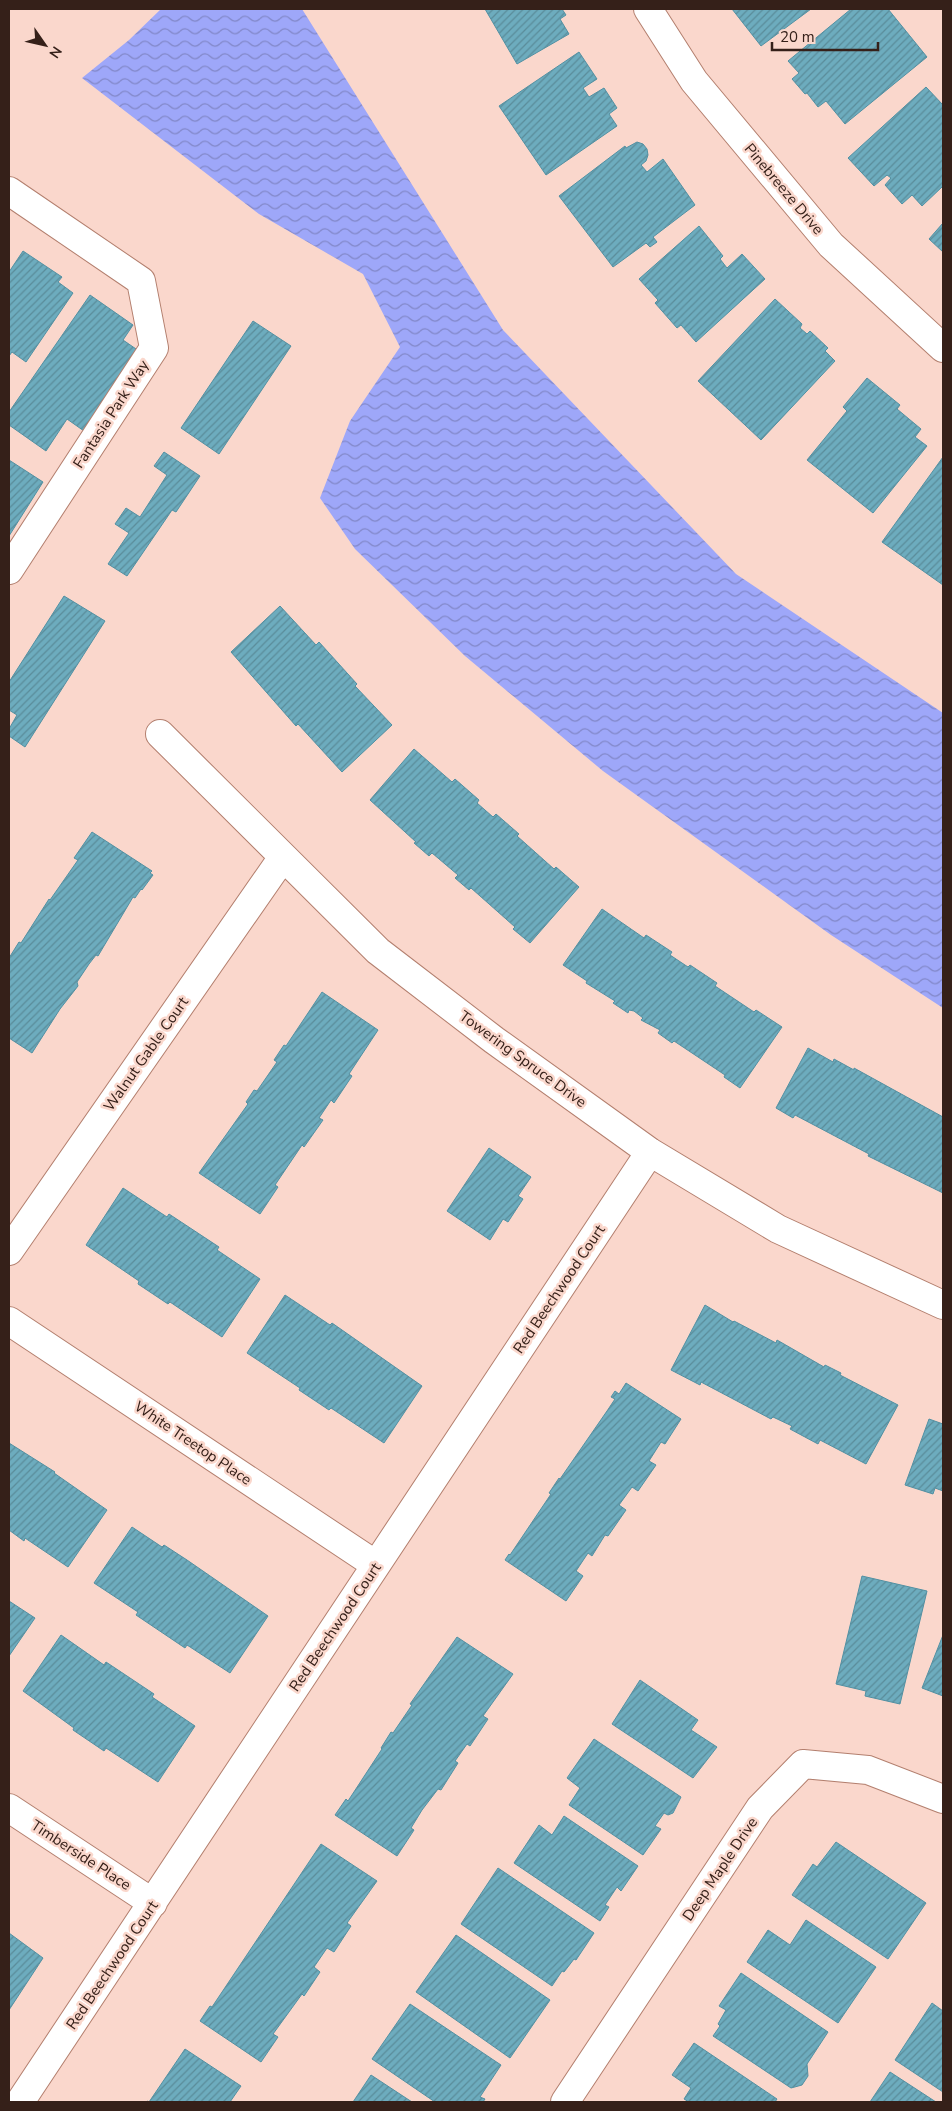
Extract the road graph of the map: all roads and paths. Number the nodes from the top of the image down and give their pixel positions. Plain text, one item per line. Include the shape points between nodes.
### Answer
1 (648, 9) edge
2 (9, 191) edge
3 (943, 348) edge
4 (9, 570) edge
5 (160, 734) dead end
6 (283, 857) junction
7 (650, 1152) junction
8 (9, 1252) edge
9 (943, 1305) edge
10 (9, 1321) edge
11 (376, 1565) junction
12 (943, 1799) edge
13 (9, 1808) edge
14 (153, 1903) junction
15 (20, 2102) edge
16 (565, 2102) edge

1 - 3 street, Pinebreeze Drive via 694,82 831,245
2 - 4 street, Fantasia Park Way via 141,282 154,348
5 - 6 street, Towering Spruce Drive
6 - 7 street, Towering Spruce Drive via 378,951 494,1040
6 - 8 street, Walnut Gable Court
7 - 9 street, Towering Spruce Drive via 778,1228
7 - 11 street, Red Beechwood Court
10 - 11 street, White Treetop Place
11 - 14 street, Red Beechwood Court
12 - 16 street, Deep Maple Drive via 868,1770 803,1764 760,1808
13 - 14 street, Timberside Place
14 - 15 street, Red Beechwood Court

